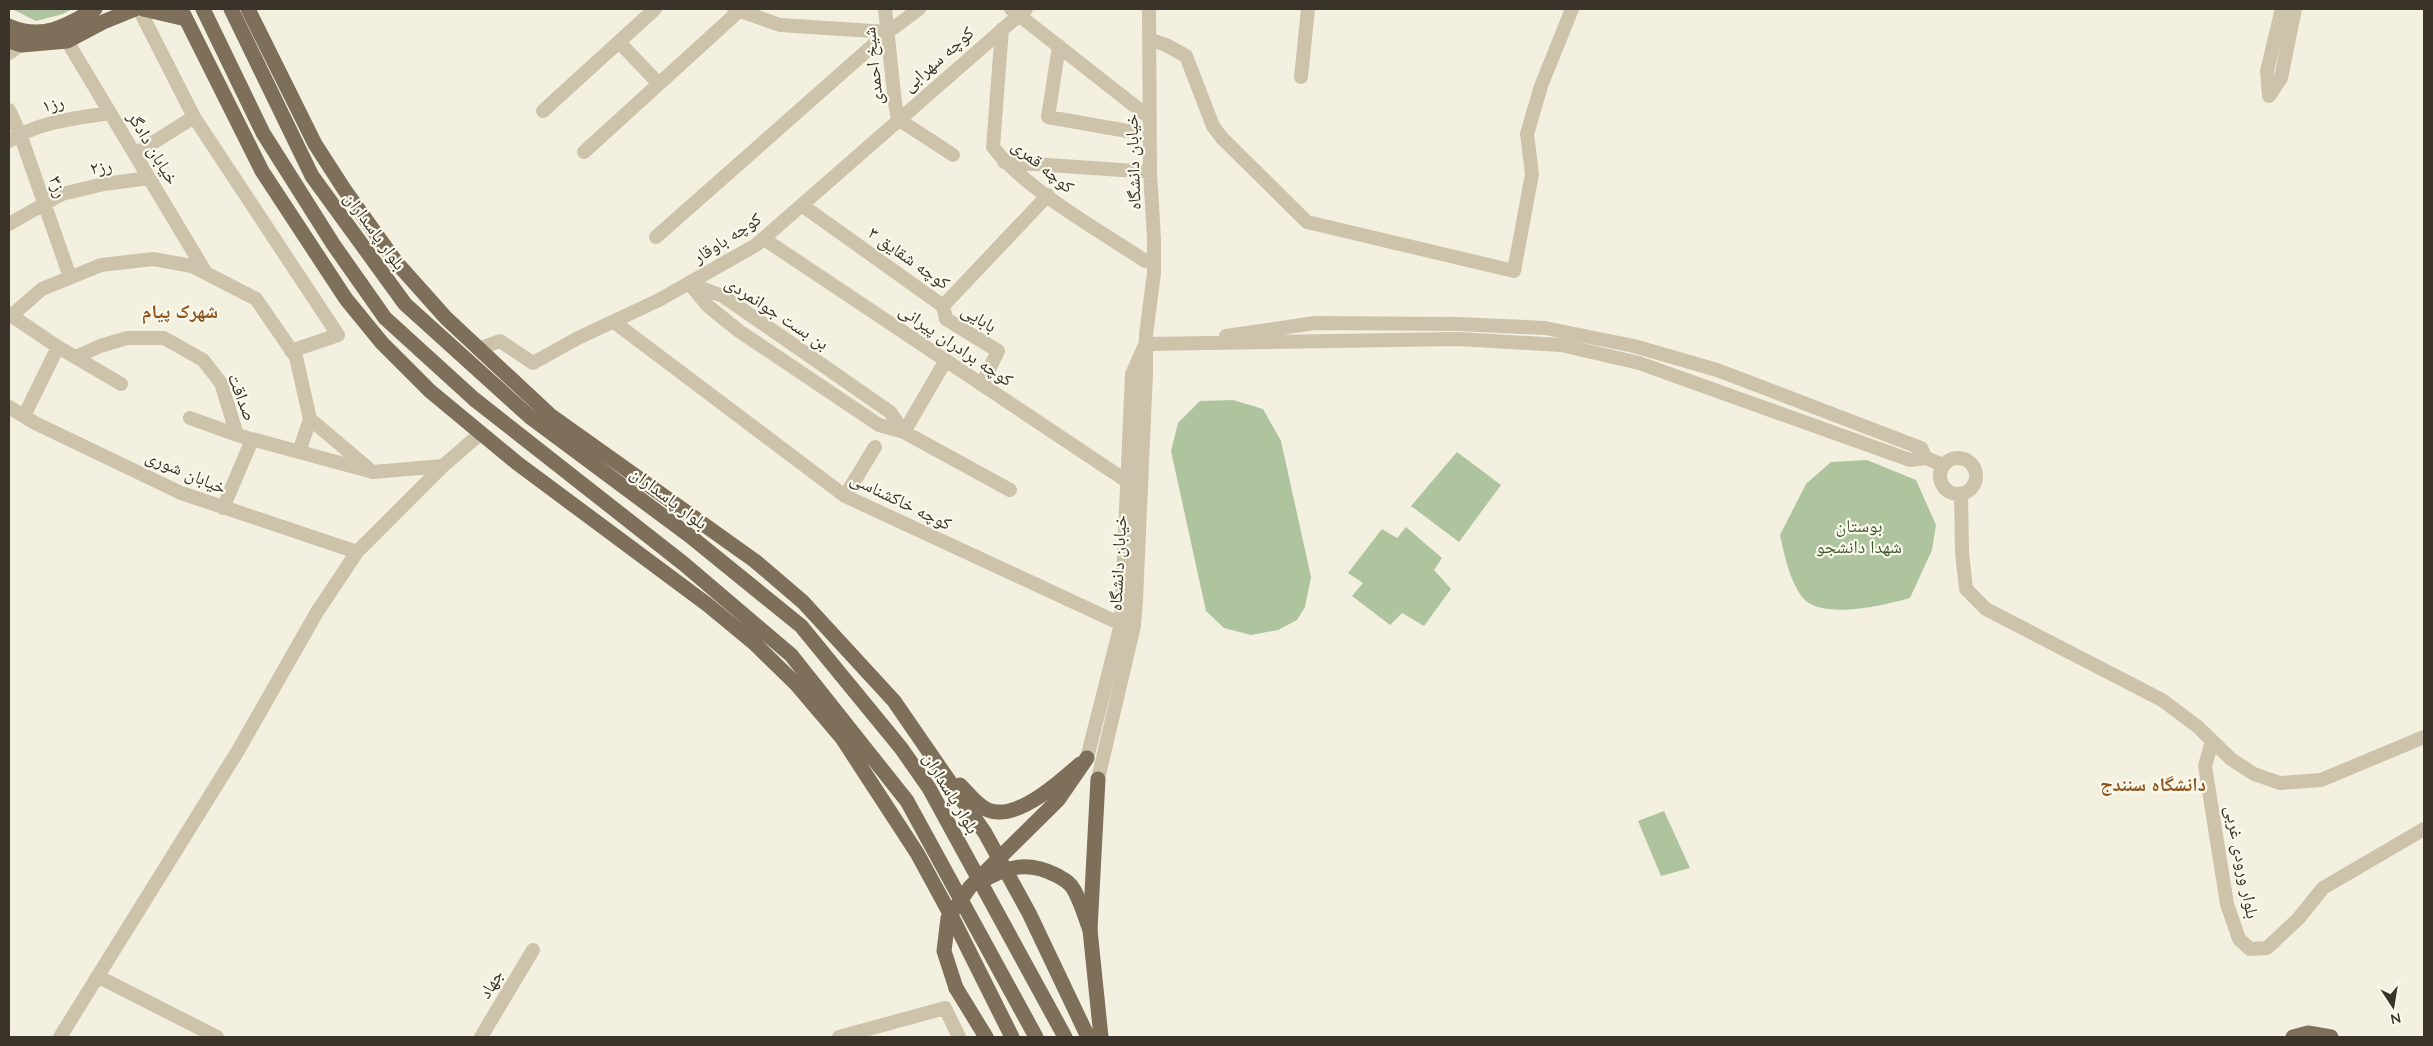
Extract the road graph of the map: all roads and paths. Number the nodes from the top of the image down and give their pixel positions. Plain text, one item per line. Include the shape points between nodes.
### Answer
1 (95, 9) edge
2 (137, 9) edge
3 (143, 9) edge
4 (203, 9) edge
5 (231, 9) edge
6 (248, 9) edge
7 (655, 9) edge
8 (885, 9) edge
9 (919, 9) edge
10 (1149, 9) edge
11 (1308, 9) edge
12 (1572, 9) edge
13 (2282, 9) edge
14 (2295, 9) edge
15 (737, 10) edge
16 (1018, 10) edge
17 (183, 14) edge
18 (9, 26) edge
19 (1002, 29) junction
20 (888, 32) junction
21 (35, 34) junction
22 (1149, 39) junction
23 (66, 41) junction
24 (619, 42) junction
25 (1059, 46) junction
26 (13, 47) edge
27 (1301, 78) dead end
28 (659, 84) junction
29 (9, 110) edge
30 (543, 111) dead end
31 (110, 113) junction
32 (194, 117) junction
33 (1150, 118) junction
34 (898, 119) junction
35 (1133, 132) dead end
36 (263, 133) junction
37 (14, 137) edge
38 (584, 152) dead end
39 (135, 154) junction
40 (953, 155) dead end
41 (1004, 162) junction
42 (262, 171) junction
43 (1150, 172) junction
44 (149, 178) junction
45 (1048, 196) junction
46 (44, 203) junction
47 (803, 206) junction
48 (9, 224) edge
49 (656, 237) dead end
50 (764, 239) junction
51 (1145, 261) dead end
52 (207, 273) junction
53 (70, 277) junction
54 (690, 283) junction
55 (943, 306) junction
56 (10, 315) edge
57 (364, 320) junction
58 (614, 322) junction
59 (1458, 324) junction
60 (1458, 339) junction
61 (1145, 344) junction
62 (1180, 345) junction
63 (58, 347) junction
64 (478, 349) junction
65 (291, 351) junction
66 (419, 351) junction
67 (76, 357) junction
68 (946, 360) junction
69 (121, 384) dead end
70 (982, 384) junction
71 (9, 407) edge
72 (24, 416) junction
73 (190, 418) dead end
74 (310, 418) junction
75 (904, 432) junction
76 (481, 433) junction
77 (237, 435) junction
78 (252, 440) junction
79 (875, 447) dead end
80 (300, 452) junction
81 (1926, 458) junction
82 (1943, 465) junction
83 (443, 466) junction
84 (373, 472) junction
85 (1128, 482) junction
86 (1010, 490) dead end
87 (1961, 494) junction
88 (844, 496) junction
89 (223, 508) junction
90 (357, 552) junction
91 (1121, 624) junction
92 (2424, 737) edge
93 (2212, 741) junction
94 (926, 748) junction
95 (1087, 758) junction
96 (883, 771) junction
97 (1098, 779) joint
98 (870, 782) junction
99 (2424, 829) edge
100 (970, 887) junction
101 (1090, 930) junction
102 (533, 950) dead end
103 (100, 977) junction
104 (60, 1037) edge
105 (217, 1037) edge
106 (482, 1037) edge
107 (839, 1037) edge
108 (959, 1037) edge
109 (986, 1037) edge
110 (1012, 1037) edge
111 (1036, 1037) edge
112 (1065, 1037) edge
113 (1088, 1037) edge
114 (1101, 1037) edge
115 (2293, 1037) edge
116 (2331, 1037) edge

1 - 21 main road via 66,26
2 - 23 main road
2 - 32 street
3 - 17 main road
4 - 36 main road
5 - 112 main road, بلوار پاسداران via 312,176 405,304 530,417 690,536 801,626 901,748 929,788
6 - 64 main road via 315,144 344,189 396,262
7 - 24 street
8 - 20 street, شیخ احمدی
9 - 20 street
10 - 22 street, خیابان دانشگاه
11 - 27 street
12 - 22 street via 1527,134 1532,174 1514,270 1307,222 1213,126 1186,56
13 - 14 street via 2267,71 2269,96 2281,78
15 - 20 street via 780,25
15 - 28 street
16 - 19 street, کوچه سهرابی
16 - 25 street
17 - 42 main road
18 - 21 main road
19 - 34 street, کوچه سهرابی
19 - 41 street, کوچه قمری via 992,147
20 - 34 street, شیخ احمدی
20 - 49 street
21 - 26 street
22 - 33 street, خیابان دانشگاه
23 - 26 main road
23 - 31 street, خیابان دادگر
24 - 28 street
24 - 30 street
25 - 33 street
25 - 35 street via 1048,117
28 - 38 street
29 - 37 street, رز۳
31 - 37 street, رز۱ via 44,125
31 - 39 street, خیابان دادگر
32 - 39 street
32 - 65 street via 338,335
33 - 43 street, خیابان دانشگاه
34 - 40 street
34 - 47 street, کوچه باوقار
36 - 42 main road
36 - 66 main road via 333,244 385,318
37 - 46 street, رز۳
39 - 44 street, خیابان دادگر
41 - 43 street
41 - 45 street, کوچه قمری
42 - 57 main road via 341,292
43 - 61 street, خیابان دانشگاه via 1154,273
44 - 46 street, رز۲ via 95,186 62,194
44 - 52 street, خیابان دادگر
45 - 51 street, کوچه قمری
45 - 55 street, کوچه شقایق ۳
46 - 48 street, رز۲
46 - 53 street, رز۳
47 - 50 street, کوچه باوقار
47 - 55 street, کوچه شقایق ۳
50 - 54 street, کوچه باوقار
50 - 68 street, کوچه برادران پیرانی
52 - 53 street via 192,266 153,259 101,265
52 - 65 street via 256,299
53 - 56 street via 42,289
54 - 58 street, کوچه باوقار
54 - 75 street, بن بست جوانمردی via 723,296 890,412
54 - 75 street, بن بست جوانمردی via 708,306 739,331 879,425
55 - 70 street, بابایی via 946,319 998,351
56 - 63 street
57 - 66 main road
57 - 76 main road via 424,385
58 - 64 street, کوچه باوقار via 533,362 500,341
58 - 88 street, کوچه خاکشناسی
59 - 60 street
59 - 62 street via 1315,323
59 - 81 street via 1545,328 1634,346 1717,370 1921,448
60 - 62 street
60 - 81 street via 1561,345 1639,364 1910,460
61 - 62 street
61 - 85 street, خیابان دانشگاه via 1132,374
61 - 97 street, خیابان دانشگاه via 1134,626
63 - 67 street
63 - 72 street
64 - 94 main road via 550,415 755,561 803,602 894,701
65 - 74 street via 296,358
66 - 96 main road via 474,399 684,564 791,655
67 - 69 street
67 - 77 street, صداقت via 127,338 164,338 203,360 221,383
68 - 70 street, کوچه برادران پیرانی
68 - 75 street
70 - 85 street, کوچه برادران پیرانی
71 - 72 street, خیابان شوری
72 - 89 street, خیابان شوری via 181,493
73 - 77 street
74 - 80 street
74 - 84 street
75 - 86 street, بن بست جوانمردی
76 - 83 street
76 - 98 main road via 754,642 796,684 842,738
77 - 78 street, صداقت
78 - 80 street, صداقت
78 - 89 street
79 - 88 street
80 - 84 street, صداقت
81 - 82 street
82 - 87 street via 1940,477 1944,488
82 - 87 street via 1958,457 1974,465 1975,483
83 - 84 street, صداقت
83 - 90 street
85 - 91 street, خیابان دانشگاه
87 - 93 street via 1966,589 1986,609 2162,700
88 - 91 street, کوچه خاکشناسی
89 - 90 street, خیابان شوری
90 - 103 street via 317,612 239,749
91 - 95 street, خیابان دانشگاه
92 - 93 street via 2321,780 2280,783 2254,774 2231,760
93 - 99 street, بلوار ورودی غربی via 2205,766 2227,904 2239,939 2250,949 2267,948 2298,919 2323,888
94 - 95 main road via 978,804 996,812 1018,807 1048,791
94 - 113 main road via 985,833 1029,913
95 - 100 main road, bridge via 1058,800
96 - 98 main road
96 - 111 main road via 907,801
97 - 101 main road
98 - 110 main road via 917,853
100 - 101 main road, bridge via 1019,866 1040,868 1066,880
100 - 109 main road, bridge via 948,918 944,951 956,988
101 - 114 main road
102 - 106 street, جهاد
103 - 104 street
103 - 105 street
107 - 108 street via 945,1008
115 - 116 main road via 2308,1033

